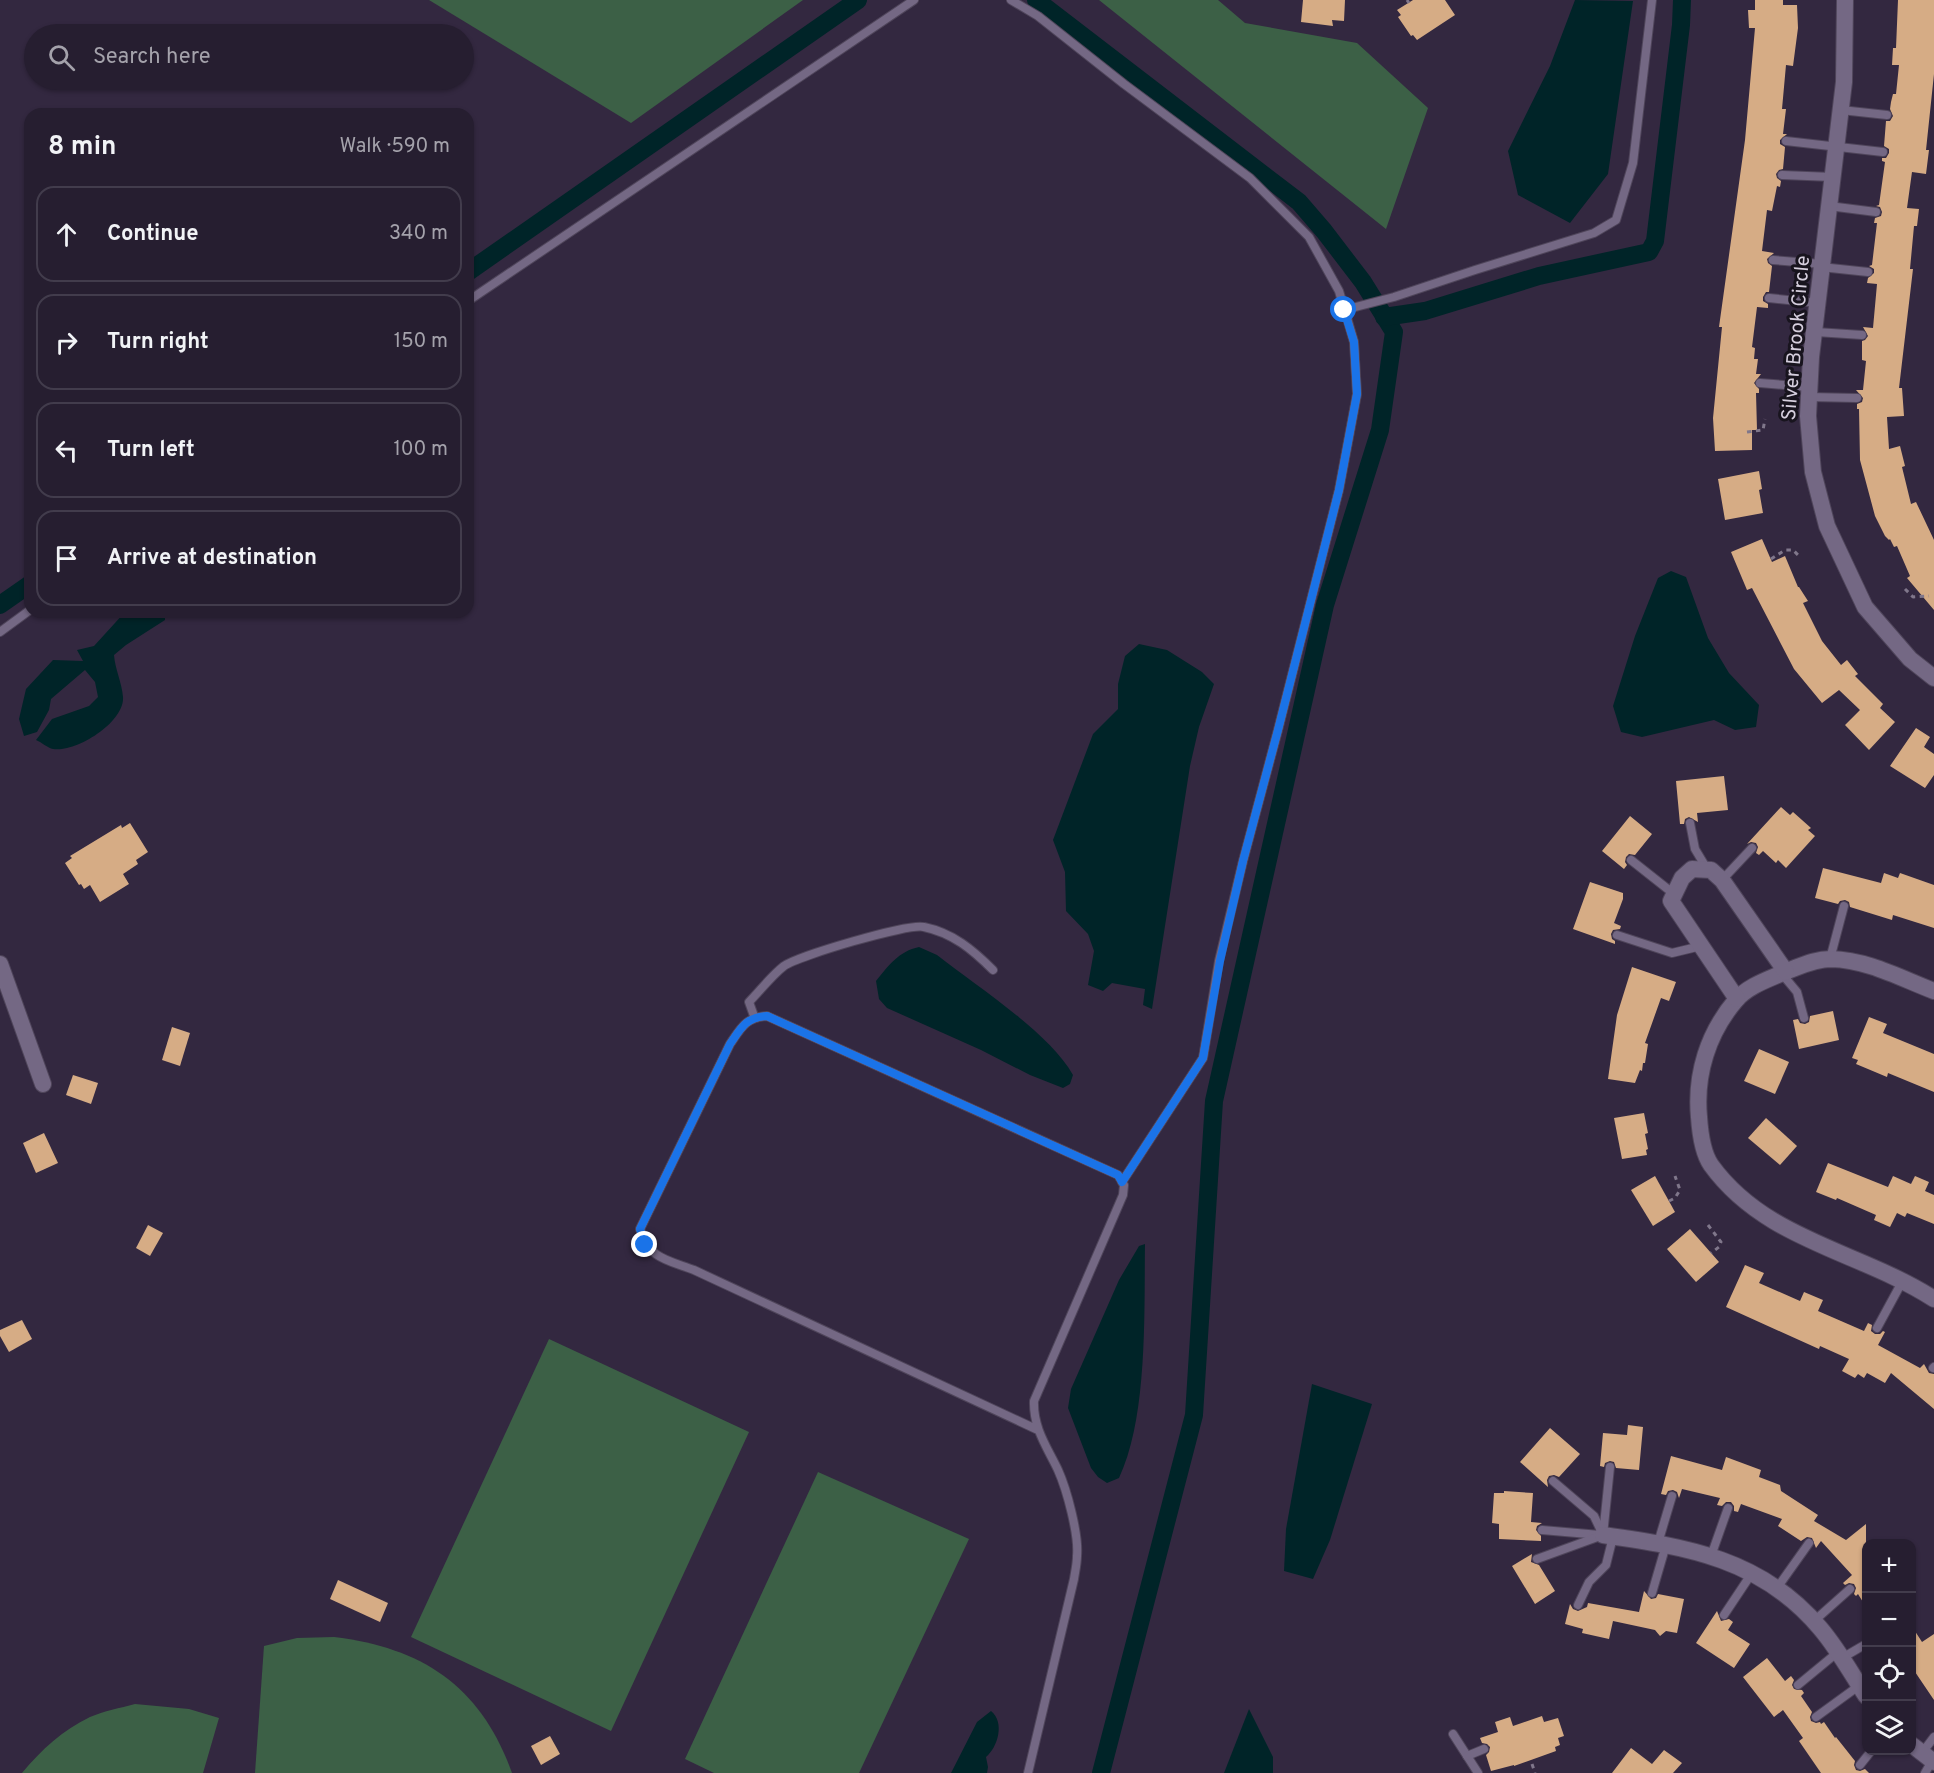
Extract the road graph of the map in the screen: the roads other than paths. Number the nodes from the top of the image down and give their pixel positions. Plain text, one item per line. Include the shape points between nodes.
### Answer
1 (914, 0) edge
2 (1011, 0) edge
3 (1652, 0) edge
4 (1845, 0) edge
5 (1841, 110) junction
6 (1887, 115) dead end
7 (1786, 141) dead end
8 (1836, 146) junction
9 (1883, 152) dead end
10 (1782, 175) dead end
11 (1832, 177) junction
12 (1829, 206) junction
13 (1876, 212) dead end
14 (1773, 260) dead end
15 (1821, 266) junction
16 (1868, 272) dead end
17 (474, 297) edge
18 (1769, 298) dead end
19 (1817, 303) junction
20 (1345, 309) junction
21 (1816, 332) junction
22 (1862, 335) dead end
23 (1760, 383) dead end
24 (1809, 392) junction
25 (1857, 399) dead end
26 (24, 614) edge
27 (0, 632) edge
28 (1934, 678) edge
29 (1690, 823) dead end
30 (1752, 848) dead end
31 (1631, 860) dead end
32 (1707, 869) junction
33 (1722, 880) junction
34 (1674, 894) junction
35 (1844, 906) dead end
36 (1617, 935) dead end
37 (1701, 946) junction
38 (1830, 959) junction
39 (0, 964) edge
40 (993, 970) dead end
41 (1784, 973) junction
42 (1934, 991) edge
43 (1737, 999) junction
44 (754, 1016) junction
45 (1804, 1018) dead end
46 (43, 1084) dead end
47 (1122, 1182) junction
48 (1902, 1282) junction
49 (1934, 1299) edge
50 (1877, 1328) dead end
51 (1038, 1430) junction
52 (1610, 1467) dead end
53 (1553, 1481) dead end
54 (1672, 1496) dead end
55 (1728, 1509) dead end
56 (1542, 1530) dead end
57 (1608, 1536) junction
58 (1662, 1544) junction
59 (1809, 1544) dead end
60 (1711, 1556) junction
61 (1537, 1558) dead end
62 (1752, 1573) junction
63 (1777, 1588) junction
64 (1850, 1589) dead end
65 (1652, 1593) dead end
66 (1578, 1605) dead end
67 (1724, 1615) dead end
68 (1814, 1621) junction
69 (1862, 1646) edge
70 (1840, 1655) junction
71 (1798, 1685) dead end
72 (1862, 1687) edge
73 (1862, 1691) edge
74 (1816, 1717) dead end
75 (1453, 1734) dead end
76 (1934, 1737) edge
77 (1484, 1749) dead end
78 (1868, 1755) edge
79 (1467, 1756) junction
80 (1925, 1759) edge
81 (1860, 1765) dead end
82 (1028, 1773) edge
83 (1478, 1773) edge

1 - 17 lane
2 - 20 lane via 1038,16 1250,178 1309,237
3 - 20 lane via 1633,163 1616,220 1594,233
4 - 5 street, Silver Brook Circle
5 - 6 lane
5 - 8 street, Silver Brook Circle
7 - 8 lane
8 - 9 lane
8 - 11 street, Silver Brook Circle
10 - 11 lane
11 - 12 street, Silver Brook Circle
12 - 13 lane
12 - 15 street, Silver Brook Circle
14 - 15 lane
15 - 16 lane
15 - 19 street, Silver Brook Circle
18 - 19 lane
19 - 21 street, Silver Brook Circle
20 - 47 lane via 1354,342 1357,394 1339,490 1243,861 1203,1058
21 - 22 lane
21 - 24 street, Silver Brook Circle
23 - 24 lane
24 - 25 lane
24 - 28 street, Silver Brook Circle via 1813,472 1827,526 1865,607 1910,659
26 - 27 lane
29 - 32 lane via 1695,849
30 - 33 lane
31 - 34 lane
32 - 33 street
32 - 34 street via 1692,869
33 - 41 street
34 - 37 street via 1671,901
35 - 38 lane
36 - 37 lane via 1672,953
37 - 43 street
38 - 41 street via 1813,961
38 - 42 street via 1867,963
39 - 46 street
40 - 44 lane via 970,948 922,926 860,938 785,965 749,1002
41 - 43 street via 1760,982
41 - 45 lane via 1797,992
43 - 48 street via 1712,1035 1702,1060 1697,1096 1700,1134 1710,1163 1734,1192 1772,1222
44 - 47 lane via 767,1016 1118,1175
44 - 51 lane via 730,1044 640,1229 645,1245 660,1257
47 - 51 lane via 1123,1194 1034,1401
48 - 49 street
48 - 50 lane
51 - 82 lane via 1059,1473 1078,1554
52 - 57 lane
53 - 57 lane via 1594,1516
54 - 58 lane
55 - 60 lane
56 - 57 lane
57 - 58 street
57 - 61 lane
57 - 66 lane via 1606,1565 1589,1582
58 - 60 street
58 - 65 lane
59 - 63 lane
60 - 62 street
62 - 63 street
62 - 67 lane
63 - 68 street
64 - 68 lane
68 - 70 street
69 - 70 lane
70 - 71 lane
70 - 72 street
73 - 74 lane
75 - 79 lane
76 - 80 lane
77 - 79 lane
78 - 81 lane
79 - 83 lane

